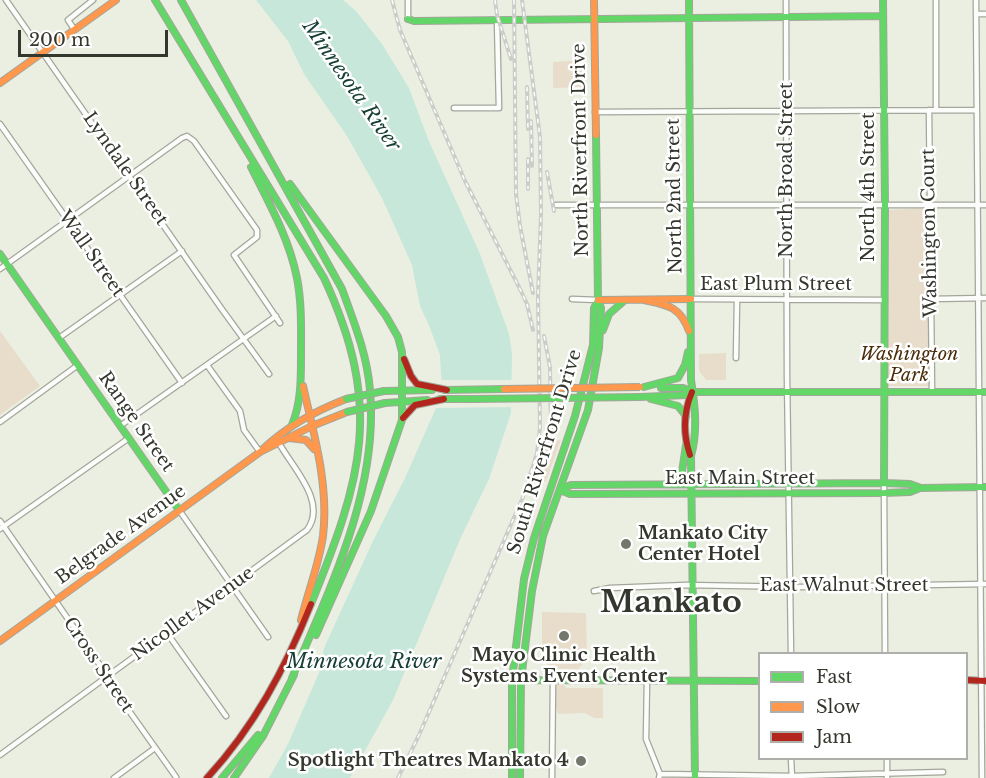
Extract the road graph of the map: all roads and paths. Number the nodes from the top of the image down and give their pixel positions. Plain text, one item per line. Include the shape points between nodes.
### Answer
1 (6, 0) edge
2 (93, 0) edge
3 (116, 0) edge
4 (155, 0) edge
5 (181, 0) edge
6 (408, 0) edge
7 (594, 0) edge
8 (689, 0) edge
9 (786, 0) edge
10 (883, 0) edge
11 (936, 0) edge
12 (976, 0) edge
13 (976, 14) junction
14 (986, 14) edge
15 (883, 16) junction
16 (688, 17) junction
17 (786, 17) junction
18 (595, 18) junction
19 (408, 19) joint
20 (497, 21) junction
21 (74, 29) junction
22 (43, 52) junction
23 (0, 83) edge
24 (454, 108) dead end
25 (929, 110) junction
26 (936, 110) junction
27 (976, 110) junction
28 (884, 111) junction
29 (595, 112) junction
30 (689, 112) junction
31 (787, 112) junction
32 (230, 123) junction
33 (0, 124) edge
34 (261, 141) junction
35 (129, 176) junction
36 (787, 203) junction
37 (931, 203) junction
38 (885, 204) junction
39 (556, 205) dead end
40 (596, 205) junction
41 (690, 205) junction
42 (976, 205) junction
43 (986, 205) edge
44 (67, 220) junction
45 (182, 250) junction
46 (0, 254) edge
47 (7, 264) junction
48 (0, 269) edge
49 (120, 295) junction
50 (978, 298) junction
51 (986, 298) edge
52 (572, 299) dead end
53 (691, 299) junction
54 (931, 299) junction
55 (598, 300) junction
56 (625, 300) junction
57 (645, 300) junction
58 (737, 300) junction
59 (883, 300) junction
60 (787, 301) junction
61 (276, 316) junction
62 (280, 323) dead end
63 (59, 338) junction
64 (244, 339) junction
65 (691, 339) junction
66 (599, 348) junction
67 (402, 352) junction
68 (736, 358) dead end
69 (78, 365) junction
70 (207, 365) junction
71 (269, 374) dead end
72 (301, 375) junction
73 (182, 383) junction
74 (642, 387) junction
75 (421, 388) junction
76 (401, 390) junction
77 (788, 391) junction
78 (692, 392) junction
79 (883, 392) junction
80 (932, 392) junction
81 (978, 392) junction
82 (986, 392) edge
83 (648, 398) junction
84 (402, 401) junction
85 (420, 402) junction
86 (311, 414) junction
87 (686, 416) junction
88 (402, 420) junction
89 (0, 422) edge
90 (292, 425) junction
91 (120, 426) junction
92 (312, 426) junction
93 (129, 438) junction
94 (289, 438) junction
95 (279, 443) junction
96 (686, 445) junction
97 (260, 452) junction
98 (316, 453) junction
99 (691, 456) junction
100 (884, 483) junction
101 (692, 484) junction
102 (662, 485) junction
103 (789, 485) junction
104 (982, 487) edge
105 (551, 488) junction
106 (921, 488) junction
107 (560, 490) junction
108 (884, 493) junction
109 (692, 494) junction
110 (789, 494) junction
111 (179, 510) junction
112 (1, 526) edge
113 (983, 584) edge
114 (693, 585) junction
115 (885, 585) junction
116 (232, 587) junction
117 (791, 587) junction
118 (594, 591) dead end
119 (55, 602) junction
120 (167, 633) junction
121 (268, 638) dead end
122 (0, 641) edge
123 (294, 646) junction
124 (791, 652) edge
125 (885, 652) edge
126 (106, 676) junction
127 (292, 678) junction
128 (513, 680) junction
129 (520, 680) junction
130 (553, 680) junction
131 (647, 680) junction
132 (695, 680) junction
133 (968, 680) edge
134 (758, 681) edge
135 (984, 681) edge
136 (226, 716) dead end
137 (271, 718) junction
138 (236, 744) junction
139 (155, 748) junction
140 (0, 755) edge
141 (791, 760) edge
142 (887, 760) edge
143 (943, 772) dead end
144 (659, 776) edge
145 (695, 776) edge
146 (887, 776) edge
147 (176, 777) edge
148 (792, 777) edge
149 (114, 778) edge
150 (200, 778) edge
151 (207, 778) edge
152 (222, 778) edge
153 (234, 778) edge
154 (512, 778) edge
155 (520, 778) edge
156 (552, 778) edge
157 (982, 778) edge

1 - 22 street, Lyndale Street
2 - 21 street via 68,20
3 - 21 main road
4 - 32 main road
5 - 34 main road
6 - 19 street
7 - 18 main road, North Riverfront Drive
8 - 16 main road, North 2nd Street
9 - 17 street, North Broad Street
10 - 15 main road, North 4th Street
11 - 26 street
12 - 13 street
13 - 14 street
13 - 27 street
15 - 17 main road
15 - 28 main road, North 4th Street
16 - 17 main road
16 - 18 main road
16 - 30 main road, North 2nd Street
17 - 31 street, North Broad Street
18 - 20 main road
18 - 29 main road, North Riverfront Drive
19 - 20 main road
20 - 24 street via 499,108
21 - 22 main road
22 - 23 main road
22 - 35 street, Lyndale Street
25 - 26 street
25 - 28 street
25 - 37 street, Washington Court
26 - 27 street
27 - 42 street
28 - 31 street
28 - 38 main road, North 4th Street
29 - 30 street
29 - 40 main road, North Riverfront Drive
30 - 31 street
30 - 41 main road, North 2nd Street
31 - 36 street, North Broad Street
32 - 72 main road via 281,228 294,264 300,302
32 - 123 main road via 324,278 351,343 359,387 361,432 356,476 344,519
33 - 44 street, Wall Street
34 - 67 main road via 386,316
34 - 127 main road via 351,309 367,362 372,400 371,444 364,484 337,568
35 - 44 street
35 - 45 street, Lyndale Street
35 - 61 street via 182,138 187,136 194,141 257,230 258,235 234,255
36 - 38 street
36 - 41 street
36 - 60 street, North Broad Street
37 - 38 street
37 - 42 street
37 - 54 street, Washington Court
38 - 59 main road, North 4th Street
39 - 40 street
40 - 41 street
40 - 55 main road, North Riverfront Drive
41 - 53 main road, North 2nd Street
42 - 43 street
42 - 50 street
44 - 47 street
44 - 49 street, Wall Street
45 - 49 street
45 - 64 street, Lyndale Street
46 - 47 main road, Range Street
47 - 48 street
47 - 63 main road, Range Street
49 - 63 street
49 - 73 street, Wall Street
50 - 51 street
50 - 54 street
50 - 81 street
52 - 55 street
53 - 57 main road, East Plum Street
53 - 58 street, East Plum Street
53 - 65 main road, North 2nd Street
54 - 80 street, Washington Court
55 - 56 main road, East Plum Street
55 - 66 main road, South Riverfront Drive
55 - 105 main road, South Riverfront Drive via 585,378
56 - 57 main road, East Plum Street
56 - 66 main road via 605,319
57 - 65 main road via 681,312
58 - 60 street, East Plum Street
58 - 68 street
59 - 60 street, East Plum Street
59 - 79 main road, North 4th Street
60 - 77 street, North Broad Street
61 - 62 street
61 - 64 street
63 - 69 main road, Range Street
64 - 70 street
64 - 71 street, Lyndale Street
65 - 74 main road via 685,369 679,376 665,384
65 - 78 main road, North 2nd Street
66 - 107 main road, South Riverfront Drive via 588,410
67 - 75 main road via 413,381
67 - 76 main road
69 - 89 street
69 - 91 main road, Range Street
70 - 73 street
70 - 97 street via 240,411 244,430
72 - 86 main road
72 - 90 main road via 299,407
73 - 91 street
74 - 75 main road, Belgrade Avenue, bridge
74 - 78 main road via 683,388
75 - 76 main road, Belgrade Avenue
76 - 84 main road
76 - 86 main road, Belgrade Avenue, bridge via 346,399
77 - 78 main road
77 - 79 main road
77 - 103 street, North Broad Street
78 - 83 main road
78 - 87 main road, North 2nd Street
78 - 99 main road, North 2nd Street via 695,405
79 - 80 main road
79 - 100 main road, North 4th Street
80 - 81 main road
81 - 82 main road
81 - 104 street
83 - 85 main road, Belgrade Avenue, bridge
83 - 87 main road via 678,406
84 - 85 main road, Belgrade Avenue
84 - 88 main road
84 - 92 main road, Belgrade Avenue, bridge via 347,412
85 - 88 main road
86 - 90 main road, Belgrade Avenue
86 - 92 main road
87 - 96 main road, North 2nd Street
88 - 127 main road via 347,568
90 - 97 main road, Belgrade Avenue
91 - 93 main road, Range Street
92 - 94 main road, Belgrade Avenue
92 - 98 main road
93 - 111 main road, Range Street
93 - 112 street
94 - 95 main road, Belgrade Avenue
94 - 98 main road via 306,440
95 - 97 main road, Belgrade Avenue
95 - 116 street, Nicollet Avenue via 311,498 311,526
96 - 99 main road, North 2nd Street
96 - 102 main road via 681,475
97 - 111 main road, Belgrade Avenue
98 - 123 main road via 324,502 323,536
99 - 101 main road, North 2nd Street
100 - 103 main road, East Main Street
100 - 106 main road, East Main Street
100 - 108 street
101 - 102 main road, East Main Street
101 - 103 main road, East Main Street
101 - 109 main road, North 2nd Street
102 - 107 main road, East Main Street via 573,485
103 - 110 street, North Broad Street
104 - 106 main road, East Main Street
104 - 113 street
105 - 107 main road, East Main Street
105 - 128 main road, South Riverfront Drive via 524,579
106 - 108 main road, East Main Street
107 - 109 main road, East Main Street via 591,495
107 - 129 main road, South Riverfront Drive via 543,536
108 - 110 main road, East Main Street
108 - 115 street
109 - 110 main road, East Main Street
109 - 114 main road, North 2nd Street
110 - 117 street, North Broad Street
111 - 116 street, Range Street
111 - 119 main road, Belgrade Avenue
112 - 119 street, Cross Street
113 - 115 street, East Walnut Street
113 - 135 street
114 - 117 street, East Walnut Street
114 - 118 street, East Walnut Street
114 - 132 main road, North 2nd Street
115 - 117 street, East Walnut Street
115 - 125 street
116 - 120 street, Nicollet Avenue
116 - 121 street, Range Street
117 - 124 street, North Broad Street
119 - 122 main road, Belgrade Avenue
119 - 126 street, Cross Street
120 - 126 street, Nicollet Avenue
120 - 136 street
123 - 138 main road via 262,706
126 - 139 street, Cross Street
126 - 140 street, Nicollet Avenue
127 - 137 main road
128 - 129 main road
128 - 154 main road, South Riverfront Drive
129 - 130 main road
129 - 155 main road, South Riverfront Drive
130 - 131 main road
130 - 156 street
131 - 132 main road
131 - 144 street via 646,739
132 - 134 main road
132 - 145 main road, North 2nd Street
133 - 135 main road
135 - 157 street
137 - 152 main road
137 - 153 main road
138 - 150 main road
138 - 151 main road
139 - 147 street, Cross Street
139 - 149 street
141 - 148 street
142 - 146 street
143 - 146 street
144 - 145 street
145 - 148 street
146 - 148 street

